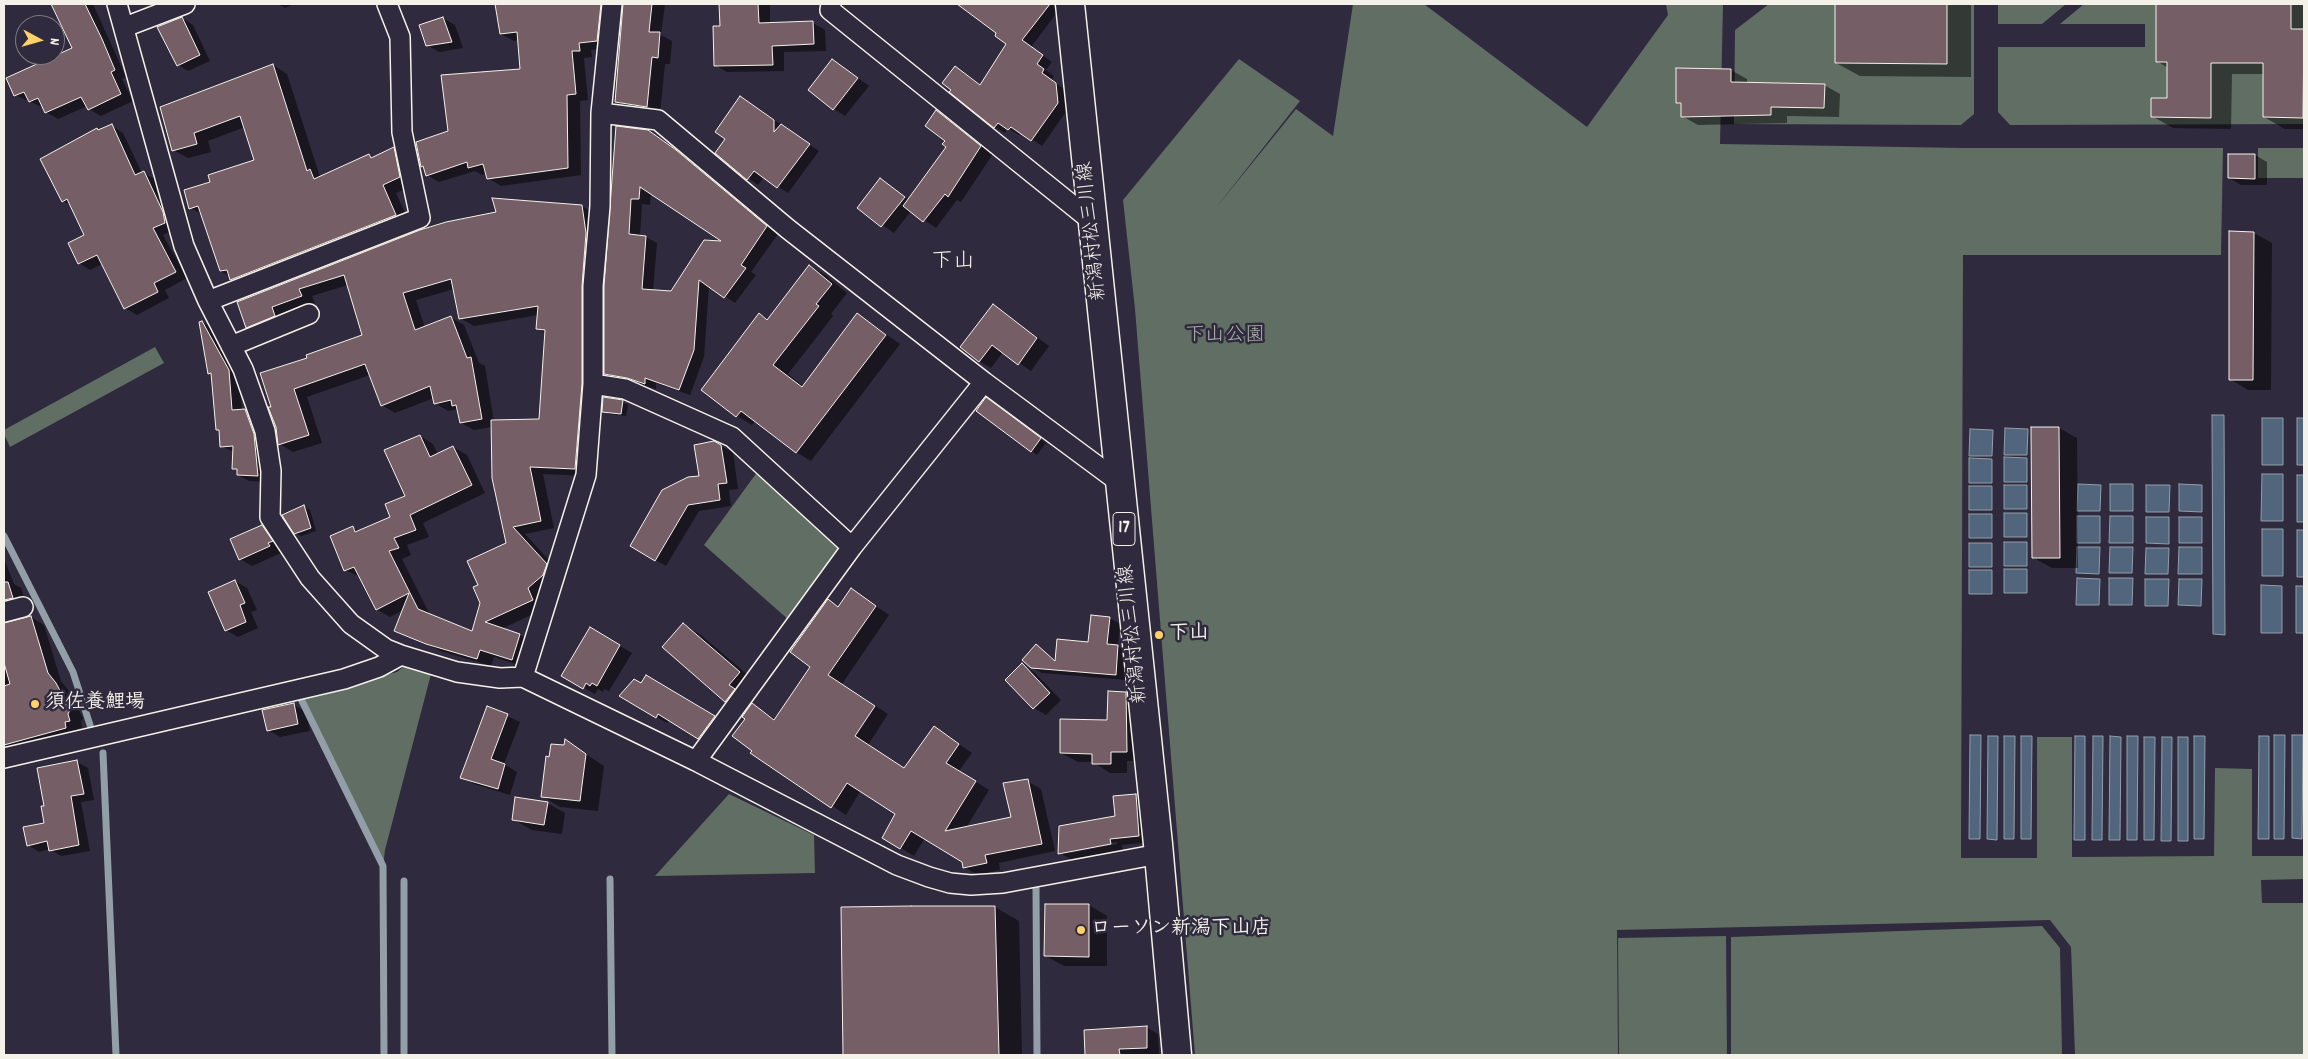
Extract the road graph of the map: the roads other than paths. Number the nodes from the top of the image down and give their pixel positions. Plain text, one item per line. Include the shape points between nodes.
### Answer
1 (117, 4) edge
2 (184, 4) edge
3 (387, 4) edge
4 (612, 4) edge
5 (831, 4) edge
6 (1070, 4) edge
7 (125, 27) junction
8 (601, 113) junction
9 (1093, 222) junction
10 (208, 301) junction
11 (309, 314) dead end
12 (231, 346) junction
13 (984, 382) junction
14 (592, 384) junction
15 (1119, 482) junction
16 (852, 547) junction
17 (23, 607) dead end
18 (4, 612) edge
19 (401, 655) junction
20 (524, 677) junction
21 (4, 758) edge
22 (696, 761) junction
23 (1158, 854) junction
24 (1177, 1055) edge

1 - 7 street
2 - 7 street
3 - 10 street via 400,37 402,132 420,218
4 - 8 street
5 - 9 street via 830,10
6 - 9 main road, 新潟村松三川線 / 17
7 - 10 street via 184,246
8 - 13 street via 658,120 788,229
8 - 14 street
9 - 15 main road, 新潟村松三川線 / 17
10 - 12 street
11 - 12 street
12 - 19 street via 243,369 265,431 271,472 270,517 310,578 351,624 386,649
13 - 15 street
13 - 16 street
14 - 16 street via 625,389 732,437
14 - 20 street via 586,475
15 - 23 main road, 新潟村松三川線 / 17
16 - 22 street
17 - 18 street
19 - 20 street via 457,672 500,678
19 - 21 street via 379,667 344,679
20 - 22 street
22 - 23 street via 898,864 950,883 1003,883
23 - 24 main road, 新潟村松三川線 / 17

